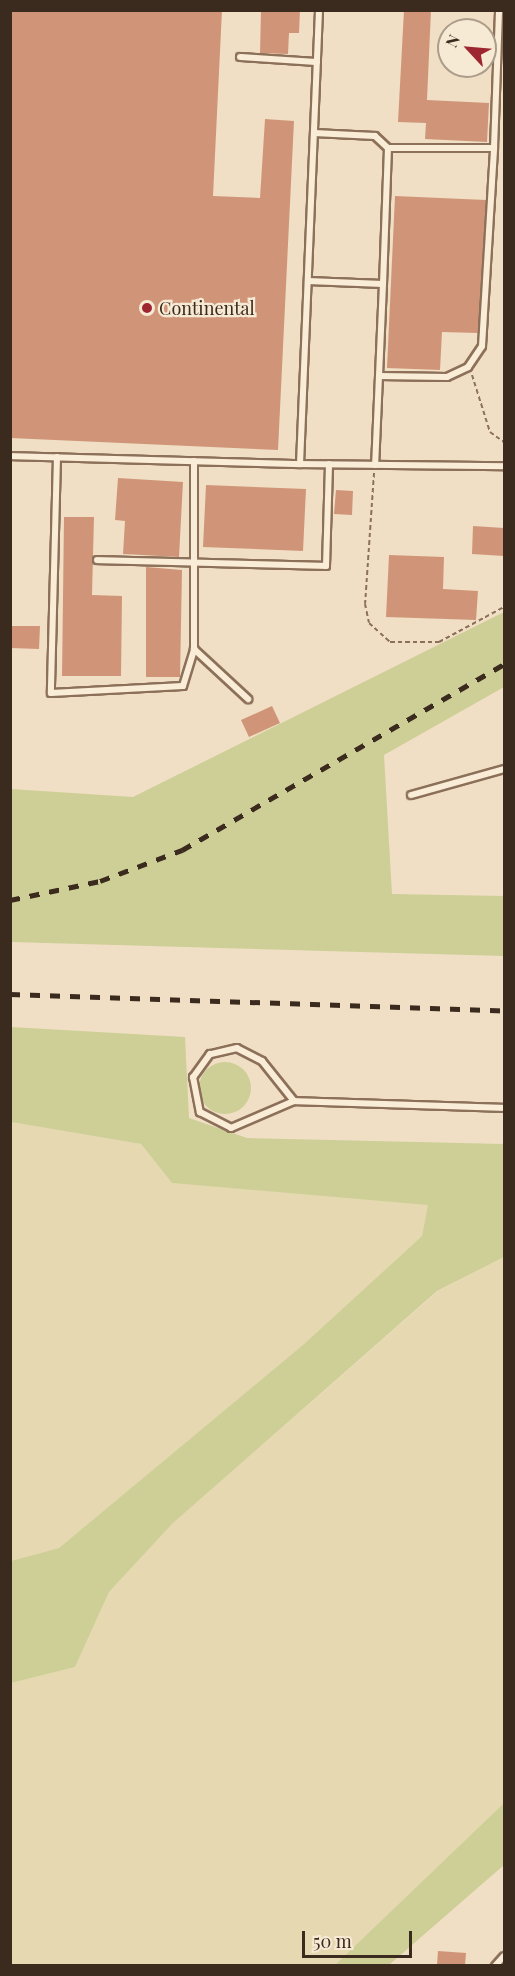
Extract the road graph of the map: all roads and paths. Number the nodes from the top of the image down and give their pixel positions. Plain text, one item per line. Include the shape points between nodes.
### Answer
1 (319, 10) edge
2 (499, 10) edge
3 (240, 57) dead end
4 (317, 62) junction
5 (314, 133) junction
6 (388, 148) junction
7 (494, 148) junction
8 (308, 280) junction
9 (383, 285) junction
10 (468, 367) junction
11 (379, 376) junction
12 (504, 442) edge
13 (10, 456) edge
14 (57, 457) junction
15 (194, 461) junction
16 (300, 464) junction
17 (329, 464) junction
18 (375, 465) junction
19 (504, 466) edge
20 (97, 560) dead end
21 (193, 565) junction
22 (504, 607) edge
23 (194, 649) junction
24 (248, 699) dead end
25 (504, 769) edge
26 (411, 795) dead end
27 (294, 1101) junction
28 (504, 1108) edge
29 (504, 1956) edge
30 (495, 1965) edge

1 - 4 lane
2 - 7 lane
3 - 4 lane
4 - 5 lane
5 - 6 lane via 375,136
5 - 8 lane
6 - 7 lane
6 - 9 lane
7 - 10 lane via 482,346
8 - 9 lane
8 - 16 lane
9 - 11 lane
10 - 11 lane via 447,377
10 - 12 path via 490,432
11 - 18 lane
13 - 14 lane
14 - 15 lane
14 - 23 lane via 51,693 183,686
15 - 16 lane
15 - 21 lane
16 - 17 lane
17 - 18 lane
17 - 21 lane via 326,566
18 - 19 lane
18 - 22 path via 365,604 369,623 390,642 439,642
20 - 21 lane
21 - 23 lane
23 - 24 lane
25 - 26 lane
27 - 27 lane via 249,1125 222,1127 195,1104 193,1077 210,1054 237,1048 262,1061
27 - 28 lane
29 - 30 lane

